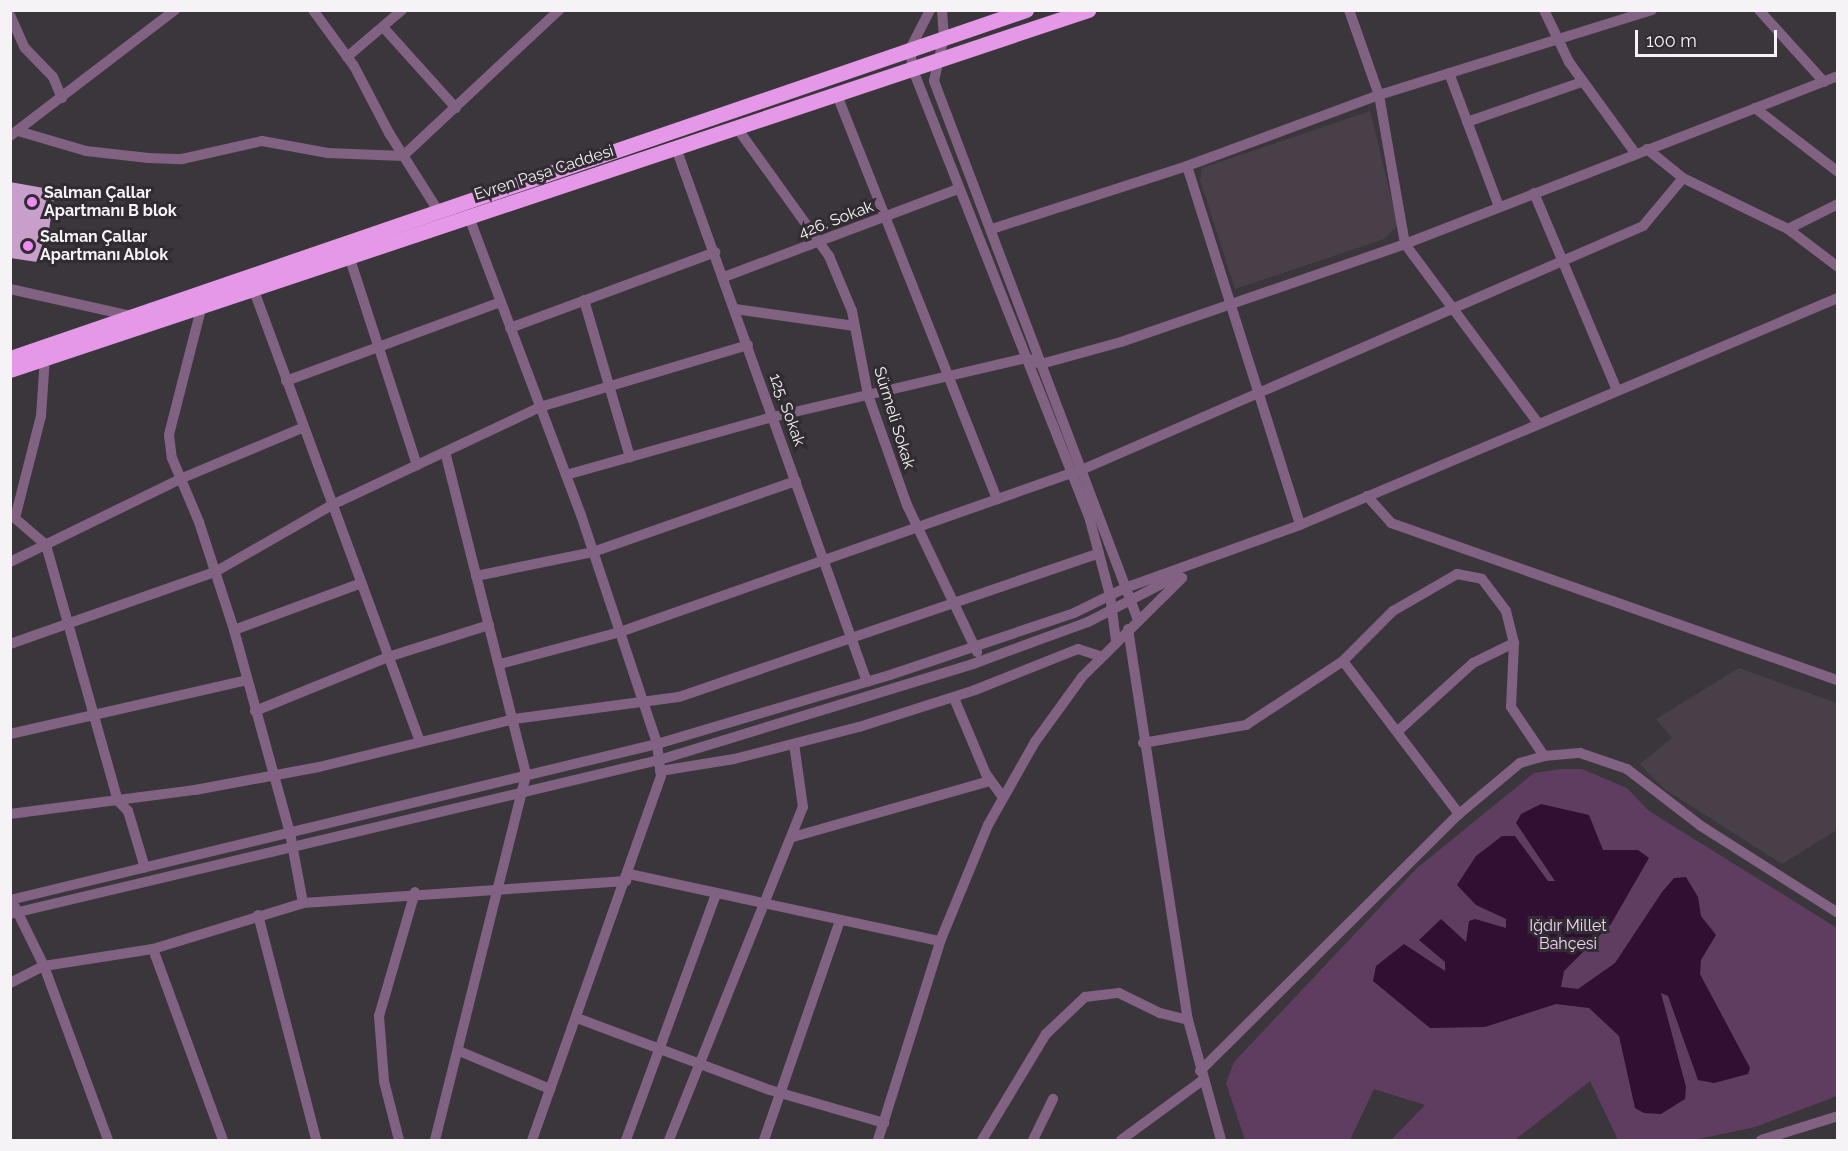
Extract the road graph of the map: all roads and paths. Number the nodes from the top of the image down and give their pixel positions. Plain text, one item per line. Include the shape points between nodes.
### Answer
1 (175, 10) edge
2 (313, 10) edge
3 (402, 10) edge
4 (559, 10) edge
5 (930, 10) edge
6 (942, 10) edge
7 (1026, 10) edge
8 (1088, 10) edge
9 (1349, 10) edge
10 (1544, 10) edge
11 (1652, 10) edge
12 (1759, 10) edge
13 (10, 15) edge
14 (1625, 15) edge
15 (383, 27) junction
16 (944, 36) junction
17 (1557, 39) junction
18 (910, 49) junction
19 (347, 57) junction
20 (938, 62) junction
21 (913, 70) junction
22 (1449, 73) junction
23 (1838, 76) edge
24 (1582, 82) junction
25 (1824, 82) junction
26 (837, 95) junction
27 (1379, 96) junction
28 (62, 98) junction
29 (456, 108) junction
30 (1755, 108) junction
31 (1467, 122) junction
32 (737, 128) junction
33 (14, 133) edge
34 (676, 148) junction
35 (1647, 149) junction
36 (1635, 153) junction
37 (404, 156) junction
38 (1187, 166) junction
39 (1838, 172) edge
40 (1683, 178) junction
41 (958, 189) junction
42 (1534, 193) junction
43 (1838, 204) edge
44 (1499, 207) junction
45 (440, 212) junction
46 (469, 217) junction
47 (885, 218) junction
48 (992, 228) junction
49 (1788, 229) junction
50 (820, 243) junction
51 (1405, 244) junction
52 (715, 252) junction
53 (349, 256) junction
54 (1562, 263) junction
55 (1838, 267) edge
56 (724, 277) junction
57 (10, 288) edge
58 (253, 288) junction
59 (1838, 298) edge
60 (584, 300) junction
61 (501, 302) junction
62 (1231, 305) junction
63 (201, 309) junction
64 (735, 309) junction
65 (1457, 310) junction
66 (135, 316) junction
67 (855, 326) junction
68 (510, 328) junction
69 (748, 345) junction
70 (376, 348) junction
71 (10, 358) edge
72 (45, 358) junction
73 (1026, 358) junction
74 (1041, 364) junction
75 (10, 370) edge
76 (950, 375) junction
77 (286, 381) junction
78 (607, 387) junction
79 (1617, 390) junction
80 (1257, 392) junction
81 (868, 395) junction
82 (540, 407) junction
83 (773, 417) junction
84 (1538, 423) junction
85 (302, 428) junction
86 (445, 452) junction
87 (630, 457) junction
88 (417, 465) junction
89 (1075, 472) junction
90 (566, 475) junction
91 (180, 479) junction
92 (796, 481) junction
93 (1367, 496) junction
94 (997, 500) junction
95 (332, 505) junction
96 (13, 516) edge
97 (1300, 525) junction
98 (917, 528) junction
99 (46, 545) junction
100 (593, 552) junction
101 (1099, 553) junction
102 (824, 558) junction
103 (10, 562) edge
104 (1195, 565) junction
105 (215, 572) junction
106 (477, 576) junction
107 (362, 583) junction
108 (1125, 588) junction
109 (1110, 595) junction
110 (952, 603) junction
111 (1131, 603) junction
112 (1112, 611) junction
113 (70, 620) junction
114 (1138, 620) junction
115 (489, 625) junction
116 (1128, 629) junction
117 (234, 630) junction
118 (620, 632) junction
119 (852, 639) junction
120 (1116, 641) junction
121 (1514, 643) junction
122 (10, 644) edge
123 (975, 647) junction
124 (1100, 656) junction
125 (388, 657) junction
126 (980, 661) junction
127 (1343, 661) junction
128 (500, 664) junction
129 (247, 680) junction
130 (1838, 680) edge
131 (867, 682) junction
132 (954, 698) junction
133 (643, 702) junction
134 (255, 711) junction
135 (94, 716) junction
136 (514, 719) junction
137 (1398, 731) junction
138 (10, 734) edge
139 (420, 741) junction
140 (1143, 742) junction
141 (657, 744) junction
142 (794, 744) junction
143 (1544, 756) junction
144 (659, 765) junction
145 (526, 774) junction
146 (272, 775) junction
147 (990, 781) junction
148 (523, 789) junction
149 (1003, 797) junction
150 (118, 801) junction
151 (10, 814) edge
152 (1459, 814) junction
153 (290, 833) junction
154 (793, 837) junction
155 (292, 847) junction
156 (145, 868) junction
157 (628, 878) junction
158 (500, 887) junction
159 (415, 892) junction
160 (716, 894) junction
161 (11, 898) edge
162 (303, 903) junction
163 (762, 903) junction
164 (1838, 913) edge
165 (14, 914) edge
166 (258, 915) junction
167 (839, 923) junction
168 (940, 941) junction
169 (153, 949) junction
170 (44, 966) junction
171 (10, 983) edge
172 (577, 1018) junction
173 (1188, 1020) junction
174 (662, 1050) junction
175 (459, 1051) junction
176 (699, 1063) junction
177 (1201, 1075) junction
178 (550, 1089) junction
179 (781, 1093) junction
180 (1053, 1099) dead end
181 (1838, 1116) edge
182 (884, 1123) junction
183 (108, 1140) edge
184 (223, 1140) edge
185 (316, 1140) edge
186 (399, 1140) edge
187 (435, 1140) edge
188 (532, 1140) edge
189 (626, 1140) edge
190 (669, 1140) edge
191 (764, 1140) edge
192 (879, 1140) edge
193 (982, 1140) edge
194 (1033, 1140) edge
195 (1121, 1140) edge
196 (1221, 1140) edge
197 (1761, 1140) edge

1 - 28 street
2 - 19 street
3 - 15 street
4 - 29 street
5 - 18 street
6 - 16 street
7 - 16 highway, Evren Paşa Caddesi
8 - 20 highway, Evren Paşa Caddesi
9 - 27 street
10 - 17 street
11 - 14 street
12 - 25 street
13 - 28 street via 25,48 53,78
14 - 17 street
15 - 19 street
15 - 29 street
16 - 18 highway, Evren Paşa Caddesi
16 - 20 street
17 - 22 street
17 - 24 street
18 - 21 street
18 - 45 highway, Evren Paşa Caddesi
19 - 37 street
20 - 21 highway, Evren Paşa Caddesi
20 - 48 street via 934,81
21 - 26 highway, Evren Paşa Caddesi
21 - 41 street
22 - 27 street
22 - 31 street
23 - 25 street
24 - 31 street
24 - 36 street
25 - 30 street
26 - 32 highway, Evren Paşa Caddesi
26 - 47 street
27 - 38 street
27 - 51 street
28 - 33 street
29 - 37 street
30 - 35 street
30 - 39 street
31 - 44 street
32 - 34 highway, Evren Paşa Caddesi
32 - 50 street, Sürmeli Sokak
33 - 37 street via 86,151 149,158 182,159 262,141 328,153
34 - 46 highway, Evren Paşa Caddesi
34 - 52 street, 125. Sokak
35 - 36 street
35 - 40 street
36 - 42 street
37 - 45 street
38 - 48 street
38 - 62 street
40 - 49 street
40 - 54 street via 1643,226
41 - 47 street, 426. Sokak
41 - 73 street
42 - 44 street
42 - 54 street
43 - 49 street
44 - 51 street
45 - 66 highway, Evren Paşa Caddesi
46 - 53 highway, Evren Paşa Caddesi
46 - 61 street
47 - 50 street, 426. Sokak
47 - 76 street
48 - 74 street
49 - 55 street
50 - 56 street, 426. Sokak
50 - 67 street, Sürmeli Sokak
51 - 62 street
51 - 65 street
52 - 56 street, 125. Sokak
52 - 60 street
53 - 58 highway, Evren Paşa Caddesi
53 - 70 street
54 - 65 street
54 - 79 street
56 - 64 street, 125. Sokak
57 - 66 street
58 - 63 highway, Evren Paşa Caddesi
58 - 77 street
59 - 79 street
60 - 68 street
60 - 78 street
61 - 68 street
61 - 70 street
62 - 74 street
62 - 80 street
63 - 72 highway, Evren Paşa Caddesi
63 - 91 street via 169,435
64 - 67 street
64 - 69 street, 125. Sokak
65 - 80 street
65 - 84 street
66 - 71 highway, Evren Paşa Caddesi
67 - 81 street, Sürmeli Sokak
68 - 82 street
69 - 78 street
69 - 83 street, 125. Sokak
70 - 77 street
70 - 88 street
72 - 75 highway, Evren Paşa Caddesi
72 - 96 street via 41,416
73 - 74 street
73 - 76 street
73 - 89 street
74 - 89 street
76 - 81 street
76 - 94 street
77 - 85 street
78 - 82 street
78 - 87 street
79 - 84 street
80 - 89 street
80 - 97 street
81 - 83 street
81 - 98 street, Sürmeli Sokak
82 - 86 street
82 - 90 street
83 - 87 street
83 - 92 street, 125. Sokak
84 - 93 street
85 - 91 street
85 - 95 street
86 - 88 street
86 - 106 street
87 - 90 street
88 - 95 street
89 - 94 street
89 - 101 street
89 - 108 street
90 - 100 street
91 - 99 street
91 - 105 street
92 - 100 street
92 - 102 street, 125. Sokak
93 - 97 street
93 - 130 street via 1391,523
94 - 98 street
95 - 105 street
95 - 107 street
96 - 99 street
97 - 104 street
98 - 102 street
98 - 110 street, Sürmeli Sokak
99 - 103 street
99 - 113 street
100 - 106 street
100 - 118 street
101 - 109 street
101 - 110 street
102 - 118 street
102 - 119 street, 125. Sokak
104 - 108 street
104 - 111 street
104 - 114 street
105 - 113 street
105 - 117 street
106 - 115 street
107 - 117 street
107 - 125 street
108 - 109 street
108 - 111 street
109 - 112 street
109 - 123 street via 1074,613
110 - 119 street
110 - 123 street, Sürmeli Sokak
111 - 112 street
111 - 114 street
112 - 120 street
112 - 126 street
113 - 122 street
113 - 135 street
114 - 116 street
115 - 125 street
115 - 128 street
116 - 120 street
116 - 140 street
117 - 129 street
118 - 128 street
118 - 133 street
119 - 131 street, 125. Sokak
119 - 133 street via 679,697
120 - 124 street
121 - 127 street via 1506,611 1482,579 1457,574 1393,611
121 - 137 street via 1473,663
121 - 143 street via 1510,707
123 - 126 street, Sürmeli Sokak
123 - 131 street
124 - 132 street via 1078,649
124 - 149 street via 1035,742
125 - 134 street
125 - 139 street
126 - 144 street
127 - 137 street
127 - 140 street via 1246,725
128 - 136 street
129 - 134 street
129 - 135 street
131 - 141 street
132 - 142 street
132 - 147 street
133 - 136 street
133 - 141 street
134 - 146 street
135 - 138 street
135 - 150 street
136 - 139 street
136 - 145 street
137 - 152 street
139 - 146 street
140 - 173 street
141 - 144 street
141 - 145 street
142 - 144 street
142 - 154 street via 803,807
143 - 152 street via 1520,763
143 - 164 street via 1580,753 1627,769 1701,826
144 - 148 street
144 - 157 street
145 - 148 street
145 - 153 street
146 - 150 street
146 - 153 street
147 - 149 street
147 - 154 street
148 - 155 street
148 - 158 street
149 - 168 street
150 - 151 street
150 - 156 street via 128,811
152 - 177 street
153 - 155 street
153 - 156 street
154 - 163 street
155 - 162 street
155 - 165 street
156 - 161 street
157 - 158 street
157 - 160 street
157 - 172 street
158 - 159 street
158 - 175 street
159 - 162 street
159 - 186 street via 379,1016 384,1081
160 - 163 street
160 - 174 street
161 - 165 street
162 - 166 street
163 - 167 street
163 - 176 street
165 - 170 street
166 - 169 street
166 - 185 street
167 - 168 street
167 - 179 street
168 - 182 street
169 - 170 street
169 - 184 street
170 - 171 street
170 - 183 street
172 - 174 street
172 - 178 street
173 - 177 street
173 - 193 street via 1119,993 1085,997 1052,1026
174 - 176 street
174 - 189 street
175 - 178 street
175 - 187 street
176 - 179 street
176 - 190 street
177 - 195 street
177 - 196 street
178 - 188 street
179 - 182 street
179 - 191 street
180 - 194 street
181 - 197 street
182 - 192 street

